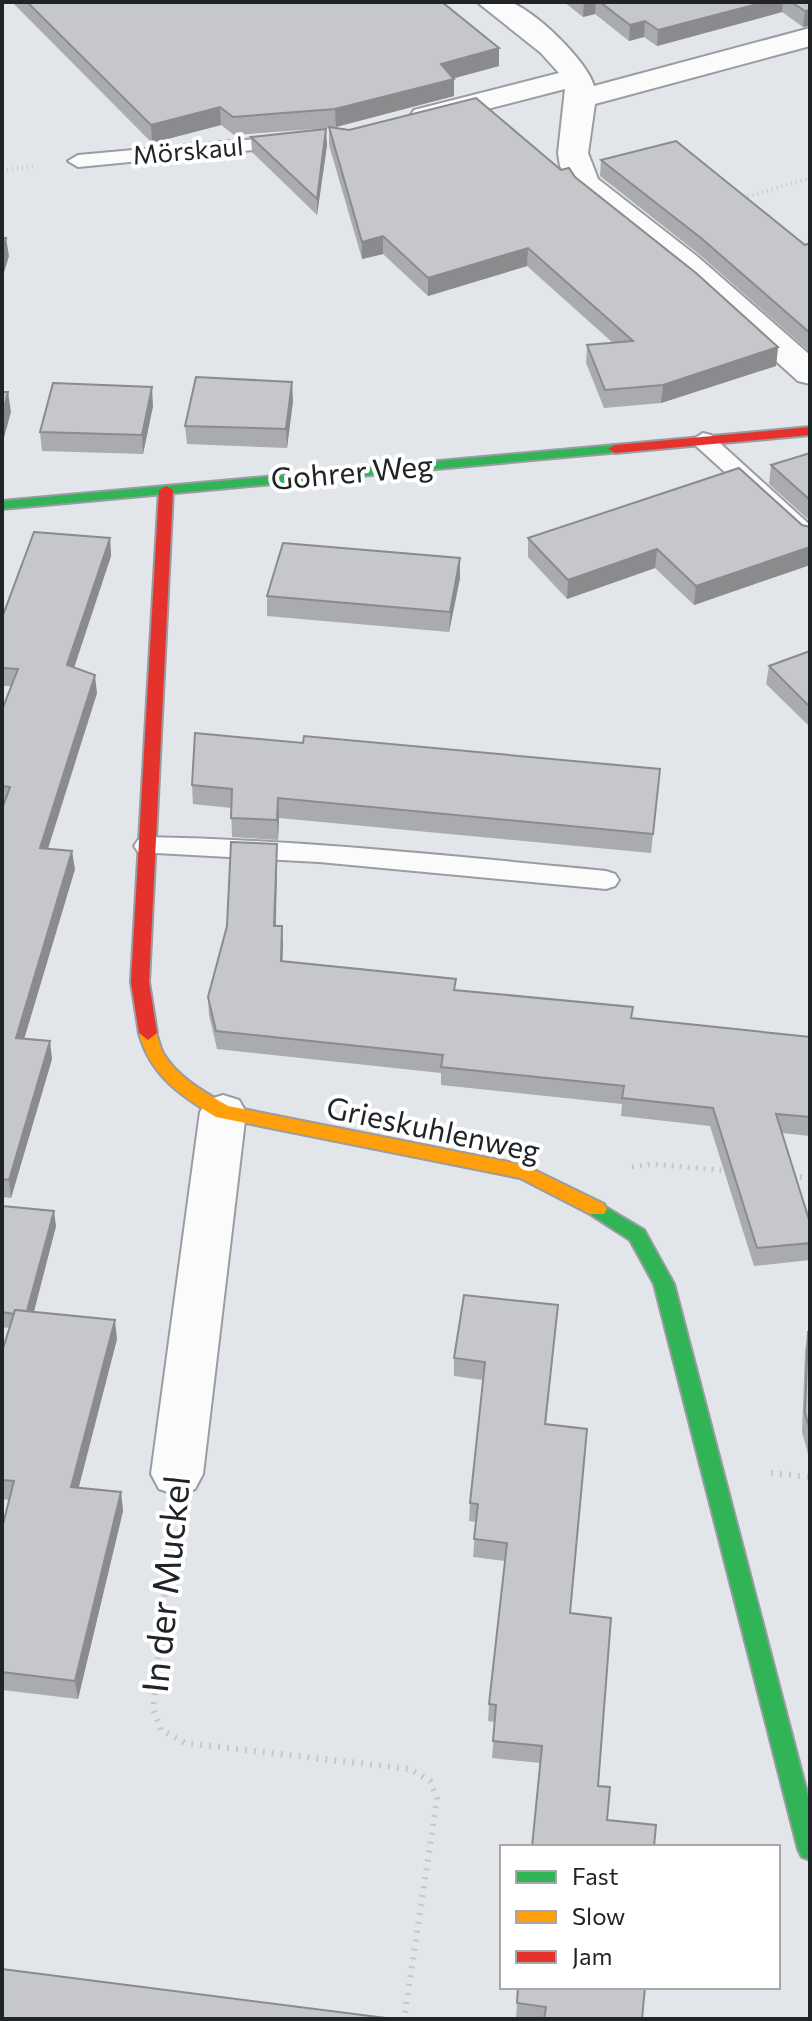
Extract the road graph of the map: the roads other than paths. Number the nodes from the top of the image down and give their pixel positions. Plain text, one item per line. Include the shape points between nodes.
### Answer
1 (491, 2) edge
2 (810, 37) edge
3 (579, 88) junction
4 (396, 124) edge
5 (302, 140) edge
6 (78, 161) dead end
7 (810, 374) edge
8 (810, 431) edge
9 (703, 440) junction
10 (166, 490) junction
11 (2, 505) edge
12 (810, 537) edge
13 (147, 846) junction
14 (606, 880) dead end
15 (223, 1112) junction
16 (177, 1474) road end
17 (810, 1849) edge

1 - 3 street via 558,53
2 - 3 street
3 - 4 street
3 - 7 street via 572,159 583,182
5 - 6 lane, Mörskaul
8 - 9 street, Gohrer Weg
9 - 10 street, Gohrer Weg
9 - 12 lane
10 - 11 street, Gohrer Weg
10 - 13 street, Grieskuhlenweg
13 - 14 lane via 351,856
13 - 15 street, Grieskuhlenweg via 140,982 151,1051 181,1087
15 - 16 street, In der Muckel
15 - 17 street, Grieskuhlenweg via 524,1172 637,1235 664,1284

